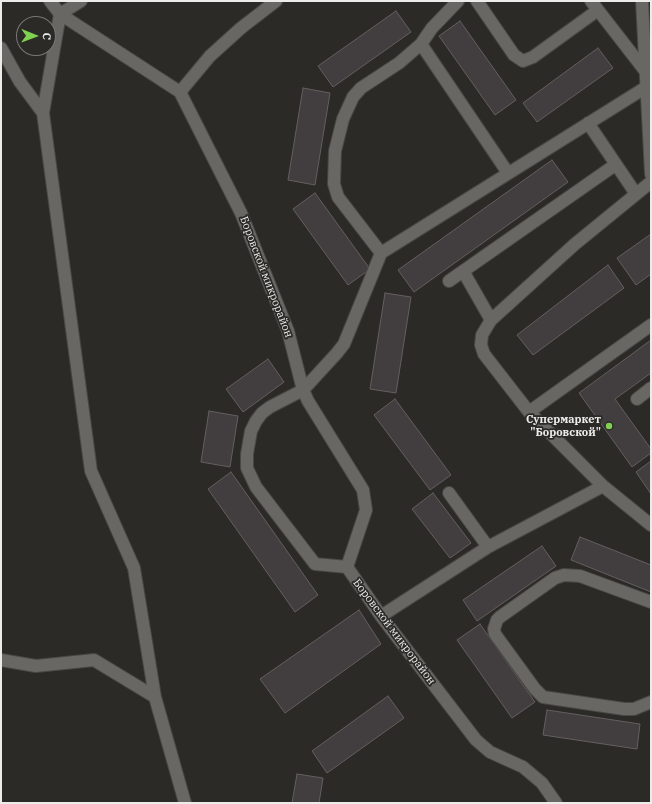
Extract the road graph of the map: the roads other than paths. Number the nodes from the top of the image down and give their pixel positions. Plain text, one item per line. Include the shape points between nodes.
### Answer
1 (50, 1) edge
2 (81, 1) edge
3 (276, 1) edge
4 (477, 1) edge
5 (642, 1) edge
6 (453, 2) edge
7 (594, 6) edge
8 (60, 14) junction
9 (421, 44) junction
10 (1, 48) edge
11 (648, 80) edge
12 (180, 92) junction
13 (43, 112) junction
14 (588, 123) junction
15 (615, 165) junction
16 (508, 173) junction
17 (651, 174) edge
18 (651, 182) edge
19 (636, 194) junction
20 (381, 253) junction
21 (463, 271) junction
22 (450, 281) dead end
23 (491, 320) junction
24 (651, 325) edge
25 (651, 388) edge
26 (303, 390) junction
27 (637, 399) dead end
28 (529, 412) junction
29 (603, 486) junction
30 (449, 493) dead end
31 (651, 525) edge
32 (488, 547) junction
33 (347, 567) junction
34 (651, 602) edge
35 (381, 616) junction
36 (1, 660) edge
37 (155, 697) junction
38 (651, 702) edge
39 (185, 803) edge
40 (556, 803) edge

1 - 8 street
2 - 8 street
3 - 12 street via 210,56
4 - 7 street via 514,55 523,61 533,57
5 - 11 street
6 - 9 street
7 - 11 street
8 - 12 street
8 - 13 street
9 - 16 street
9 - 20 street via 399,63 361,88 353,97 343,119 335,151 334,184 338,197
10 - 13 street via 20,82
11 - 14 street
11 - 17 street
12 - 26 street, Боровской микрорайон via 241,213 288,330
13 - 37 street via 91,471 134,568
14 - 15 street
14 - 16 street
15 - 19 street
15 - 21 street
16 - 20 street
18 - 19 street
19 - 23 street via 575,244
20 - 26 street via 344,344
21 - 22 street
21 - 23 street
23 - 28 street via 482,335 481,346 484,354
24 - 28 street
25 - 27 street
26 - 33 street, Боровской микрорайон via 363,490 366,500 366,510
26 - 33 street via 262,412 249,440 247,468 256,487 313,563
28 - 29 street
29 - 31 street
29 - 32 street
30 - 32 street
32 - 35 street
33 - 35 street, Боровской микрорайон
34 - 38 street via 580,576 564,575 555,578 500,617 494,629 495,634 543,697 624,709
35 - 40 street, Боровской микрорайон via 476,740 490,752 523,767 542,783
36 - 37 street via 36,666 94,660
37 - 39 street

